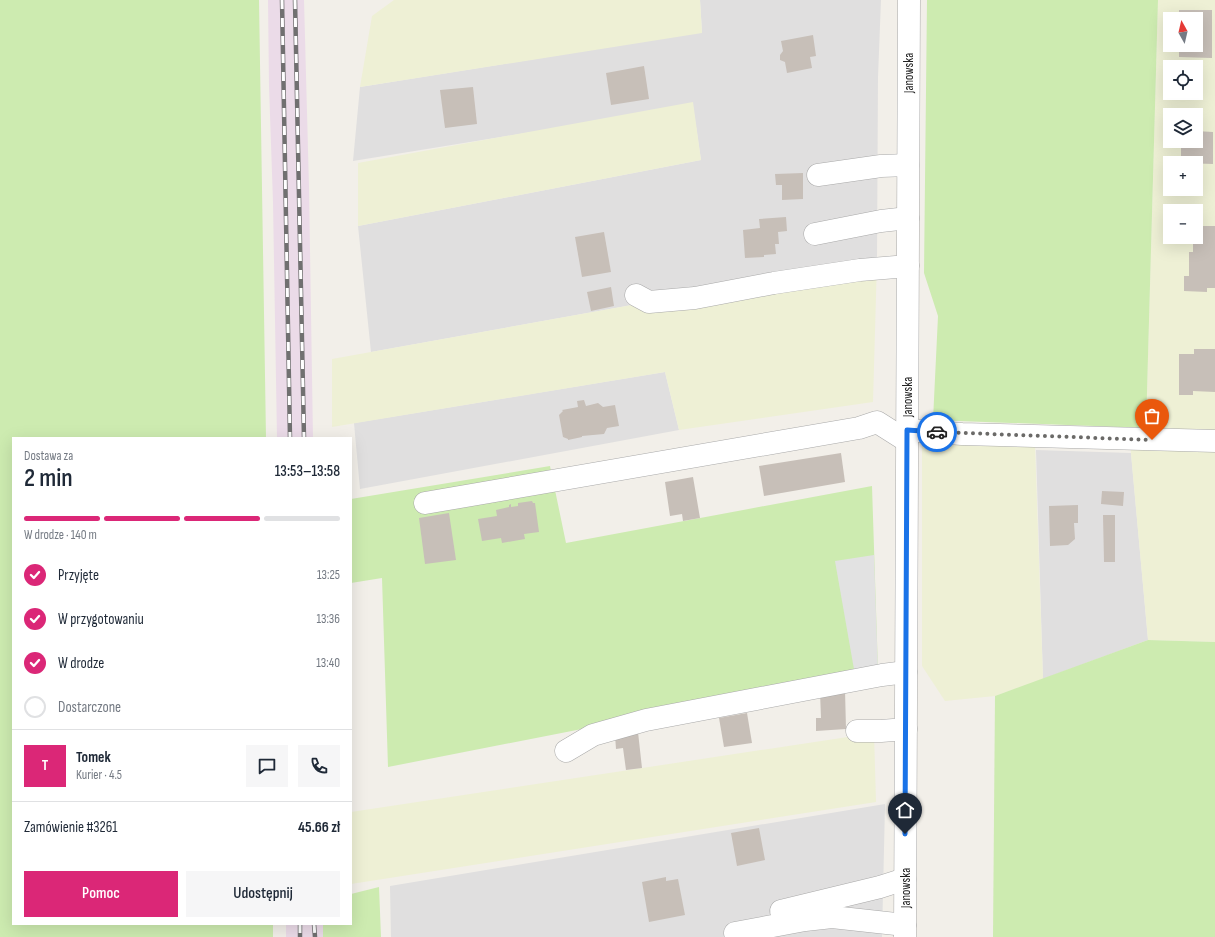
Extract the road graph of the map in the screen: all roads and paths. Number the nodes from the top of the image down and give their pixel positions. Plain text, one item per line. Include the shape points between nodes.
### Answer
1 (908, 0) edge
2 (908, 165) junction
3 (818, 175) dead end
4 (908, 218) junction
5 (815, 234) dead end
6 (908, 266) junction
7 (636, 296) dead end
8 (907, 436) junction
9 (1215, 441) edge
10 (425, 503) dead end
11 (906, 672) junction
12 (906, 729) junction
13 (856, 730) dead end
14 (566, 751) dead end
15 (905, 879) junction
16 (905, 931) edge

1 - 2 street, Janowska
2 - 3 street via 880,166
2 - 4 street, Janowska
4 - 5 street
4 - 6 street, Janowska
6 - 7 street via 860,270 695,298 649,302
6 - 8 street, Janowska
8 - 9 street via 970,434
8 - 10 street via 877,422 859,428
8 - 11 street, Janowska
11 - 12 street, Janowska
11 - 14 street via 646,720 593,736
12 - 13 street
12 - 15 street, Janowska
15 - 16 street, Janowska
15 - 16 street via 742,926 832,917

